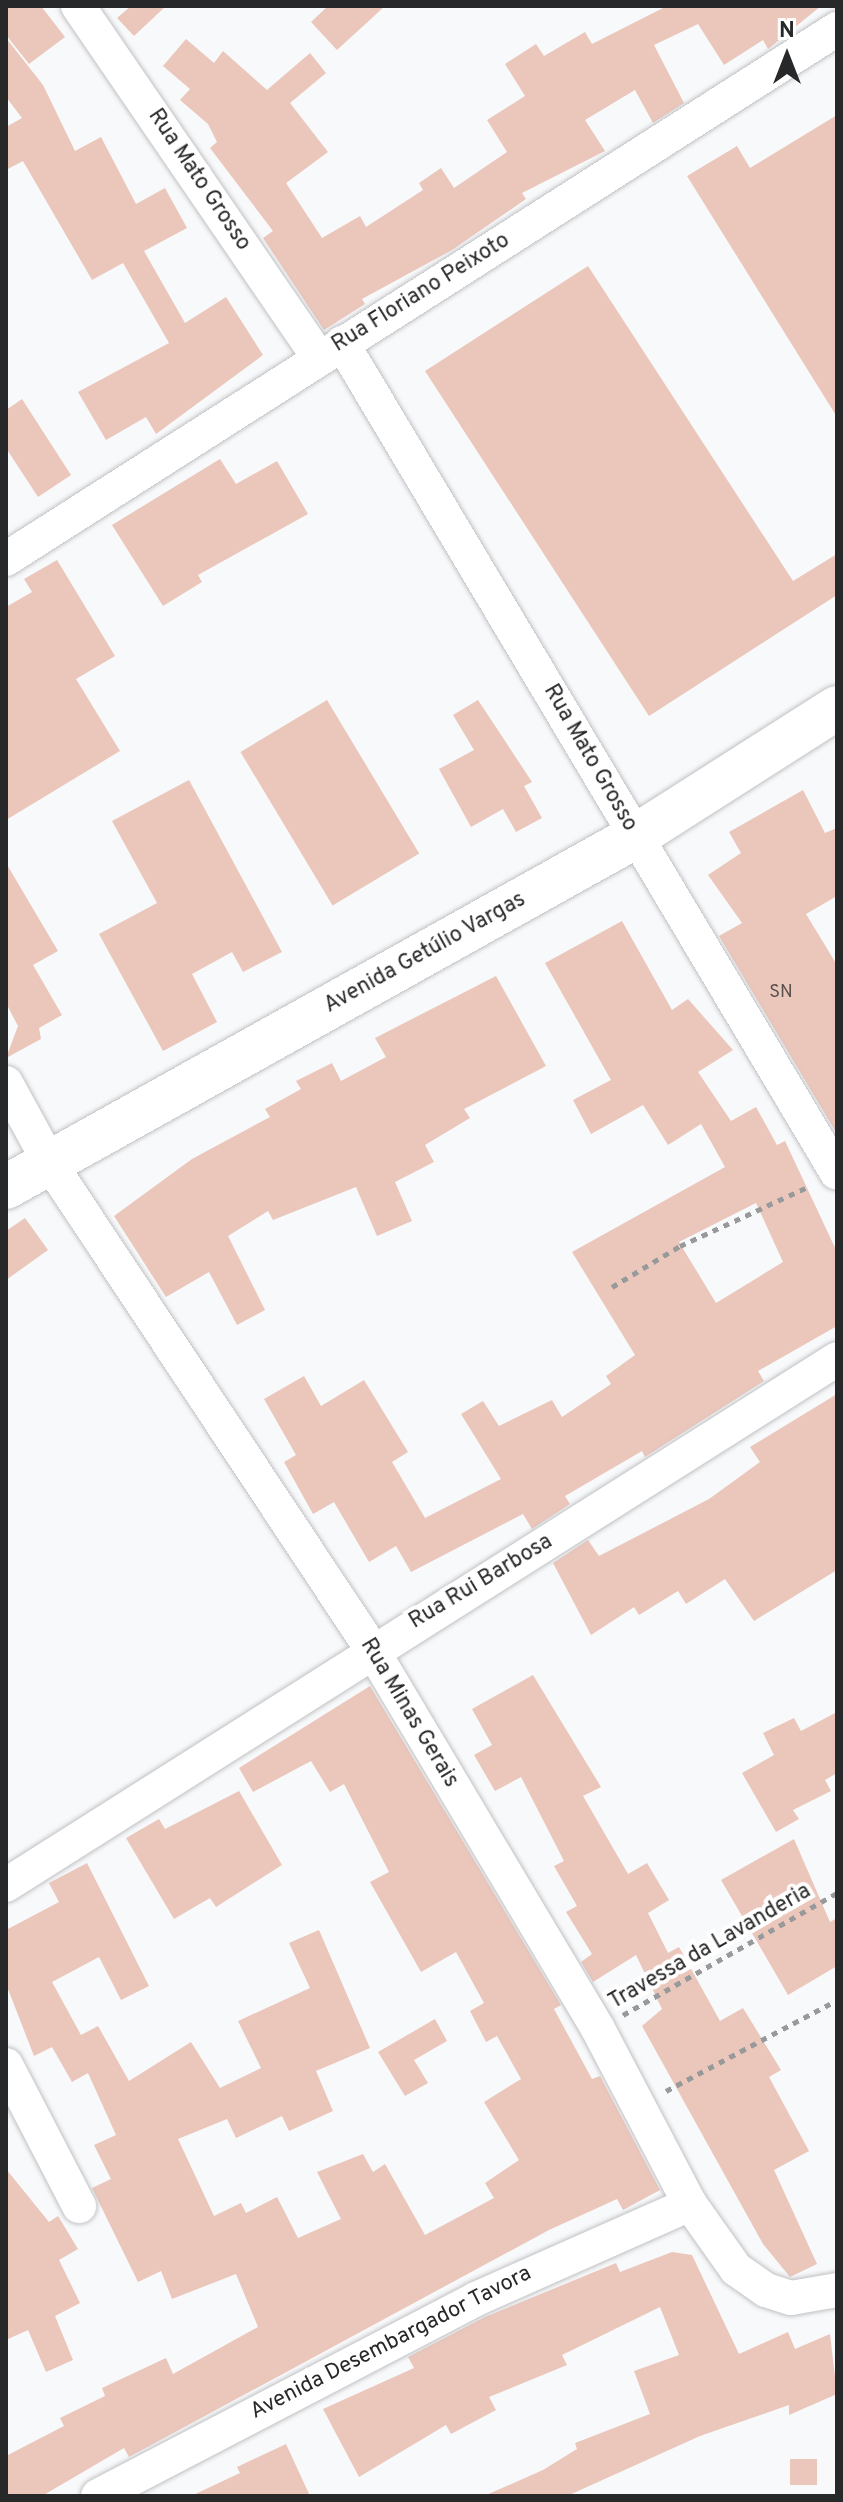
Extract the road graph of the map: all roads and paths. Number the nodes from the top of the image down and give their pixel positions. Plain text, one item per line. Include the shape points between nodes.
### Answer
1 (78, 6) edge
2 (837, 29) edge
3 (330, 350) junction
4 (6, 559) edge
5 (837, 708) edge
6 (636, 836) junction
7 (6, 1083) edge
8 (49, 1162) junction
9 (827, 1178) edge
10 (6, 1187) edge
11 (612, 1287) dead end
12 (837, 1359) edge
13 (371, 1648) junction
14 (6, 1885) edge
15 (837, 1893) edge
16 (837, 2000) edge
17 (598, 2029) junction
18 (6, 2065) edge
19 (640, 2105) junction
20 (690, 2204) junction
21 (79, 2206) dead end
22 (834, 2292) edge
23 (98, 2496) edge

1 - 3 street, Rua Mato Grosso
2 - 3 street, Rua Floriano Peixoto
3 - 4 street, Rua Floriano Peixoto
3 - 6 street, Rua Mato Grosso
5 - 6 street, Avenida Getúlio Vargas
6 - 8 street, Avenida Getúlio Vargas
6 - 9 street, Rua Mato Grosso
7 - 8 street, Rua Minas Gerais
8 - 10 street, Avenida Getúlio Vargas
8 - 13 street, Rua Minas Gerais
9 - 11 path via 680,1246
12 - 13 street, Rua Rui Barbosa
13 - 14 street, Rua Rui Barbosa
13 - 17 street, Rua Minas Gerais
15 - 17 path, Travessa da Lavanderia
16 - 19 path
17 - 19 street, Rua Minas Gerais
18 - 21 street
19 - 20 street, Rua Minas Gerais
20 - 22 street, Rua Minas Gerais via 736,2269 766,2290 791,2298
20 - 23 street, Avenida Desembargador Tavora via 498,2288

